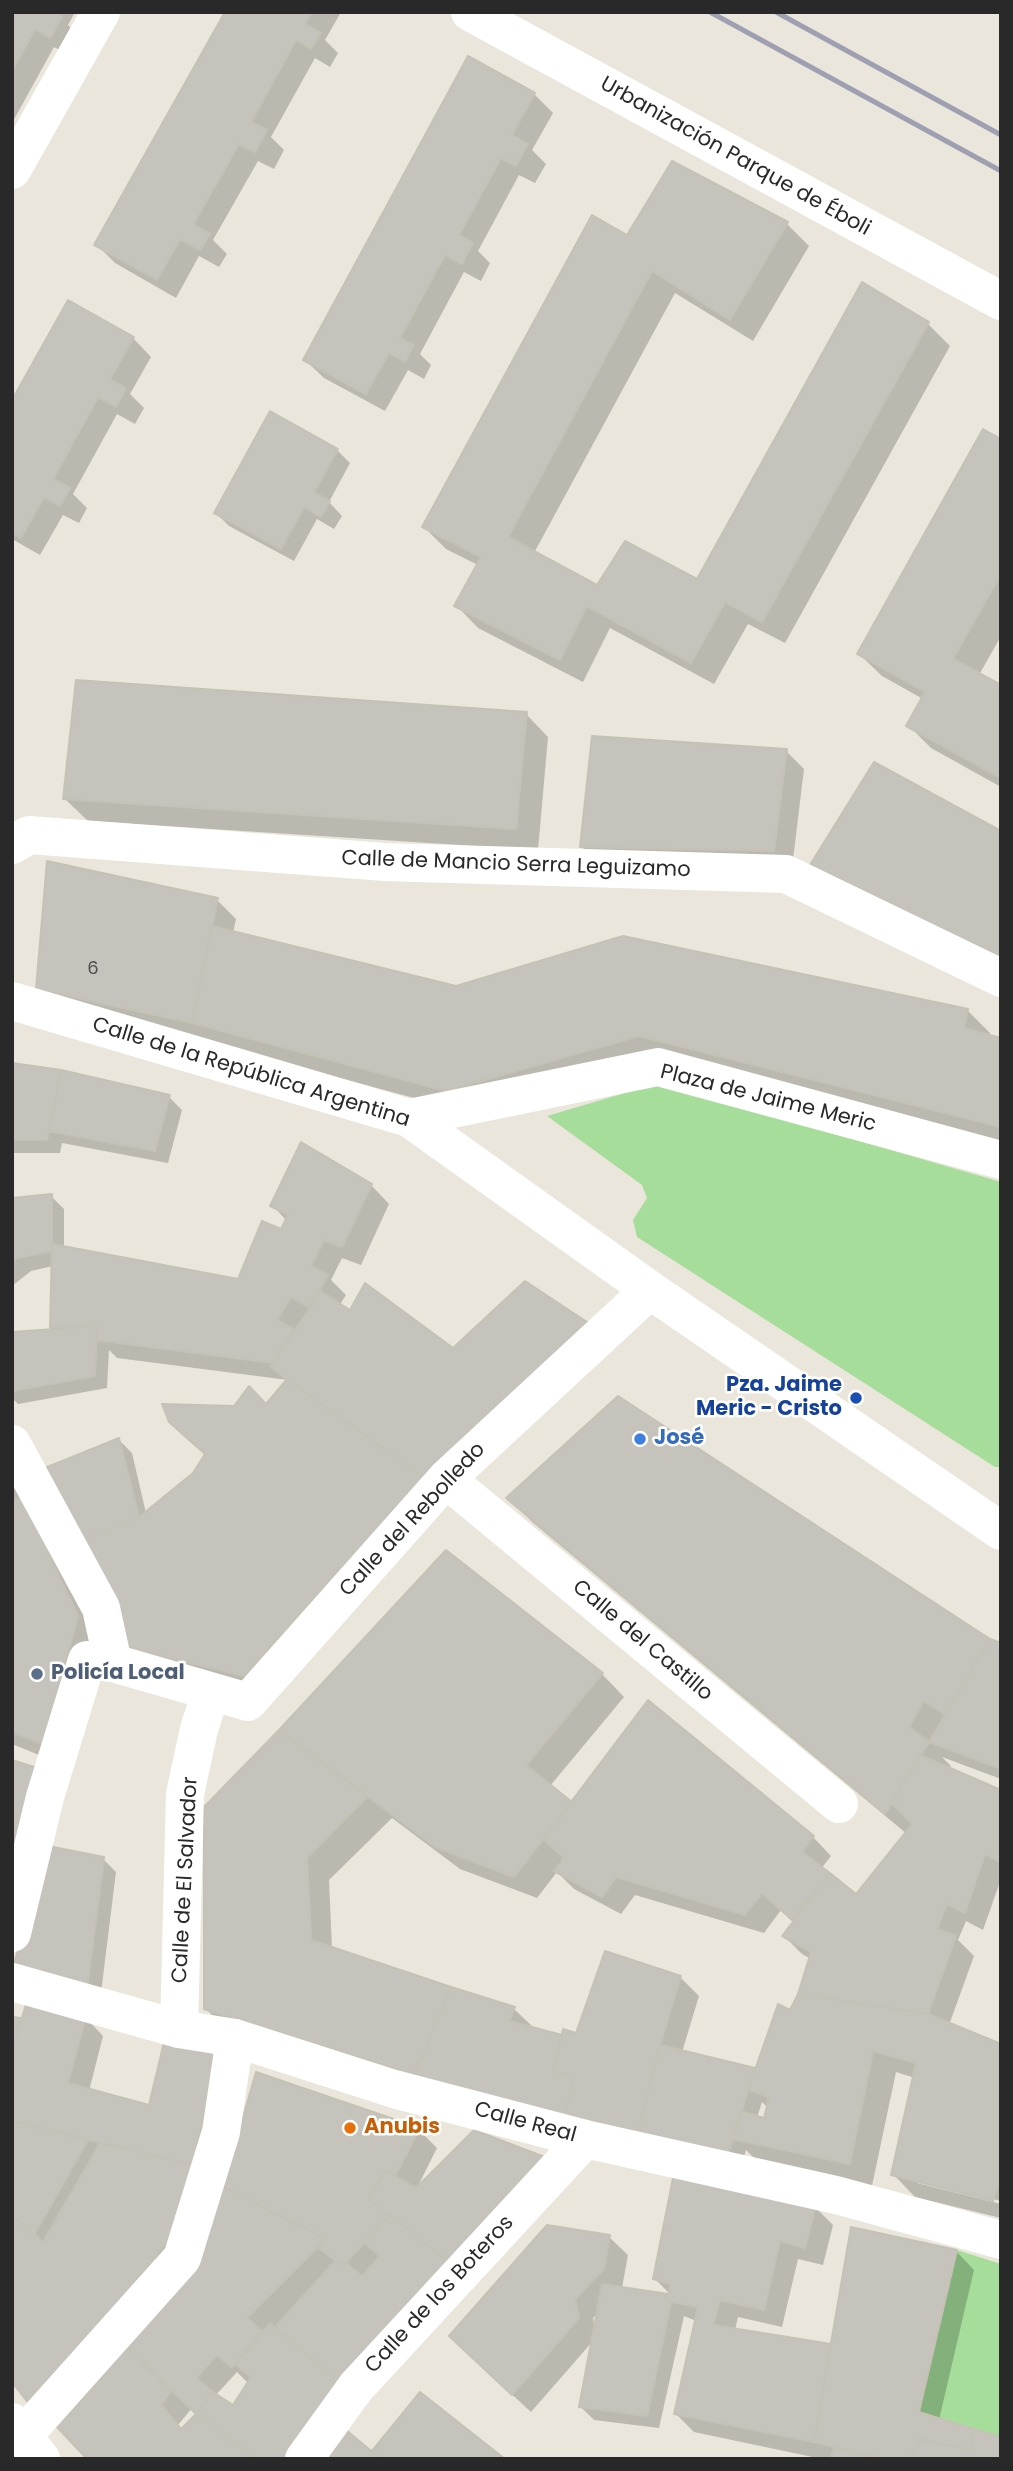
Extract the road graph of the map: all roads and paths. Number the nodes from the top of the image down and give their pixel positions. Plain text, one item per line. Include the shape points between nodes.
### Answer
1 (102, 12) edge
2 (470, 12) edge
3 (12, 170) edge
4 (1001, 301) edge
5 (12, 845) edge
6 (1001, 978) edge
7 (12, 1000) edge
8 (409, 1118) junction
9 (1001, 1160) edge
10 (650, 1290) junction
11 (12, 1444) edge
12 (446, 1479) junction
13 (1001, 1531) edge
14 (100, 1662) junction
15 (211, 1692) junction
16 (839, 1804) dead end
17 (12, 1933) edge
18 (12, 1982) edge
19 (179, 2029) junction
20 (235, 2038) junction
21 (585, 2139) junction
22 (1001, 2240) edge
23 (22, 2442) edge
24 (304, 2459) edge

1 - 3 street
2 - 4 street, Urbanización Parque de Éboli
5 - 6 street, Calle de Mancio Serra Leguizamo via 29,835 385,862 786,874
7 - 8 street, Calle de la República Argentina
8 - 9 street, Plaza de Jaime Meric via 658,1068
8 - 10 street, Calle de la República Argentina
10 - 12 street, Calle del Rebolledo
10 - 13 street
11 - 14 street via 101,1608
12 - 15 street, Calle del Rebolledo via 248,1702
12 - 16 street, Calle del Castillo
14 - 15 street
14 - 17 street via 45,1797
15 - 19 street, Calle de El Salvador via 185,1794
18 - 19 street, Calle Real
19 - 20 street, Calle Real
20 - 21 street, Calle Real via 394,2090
20 - 23 street via 221,2132 182,2258
21 - 22 street, Calle Real via 836,2194
21 - 24 street, Calle de los Boteros via 356,2387

